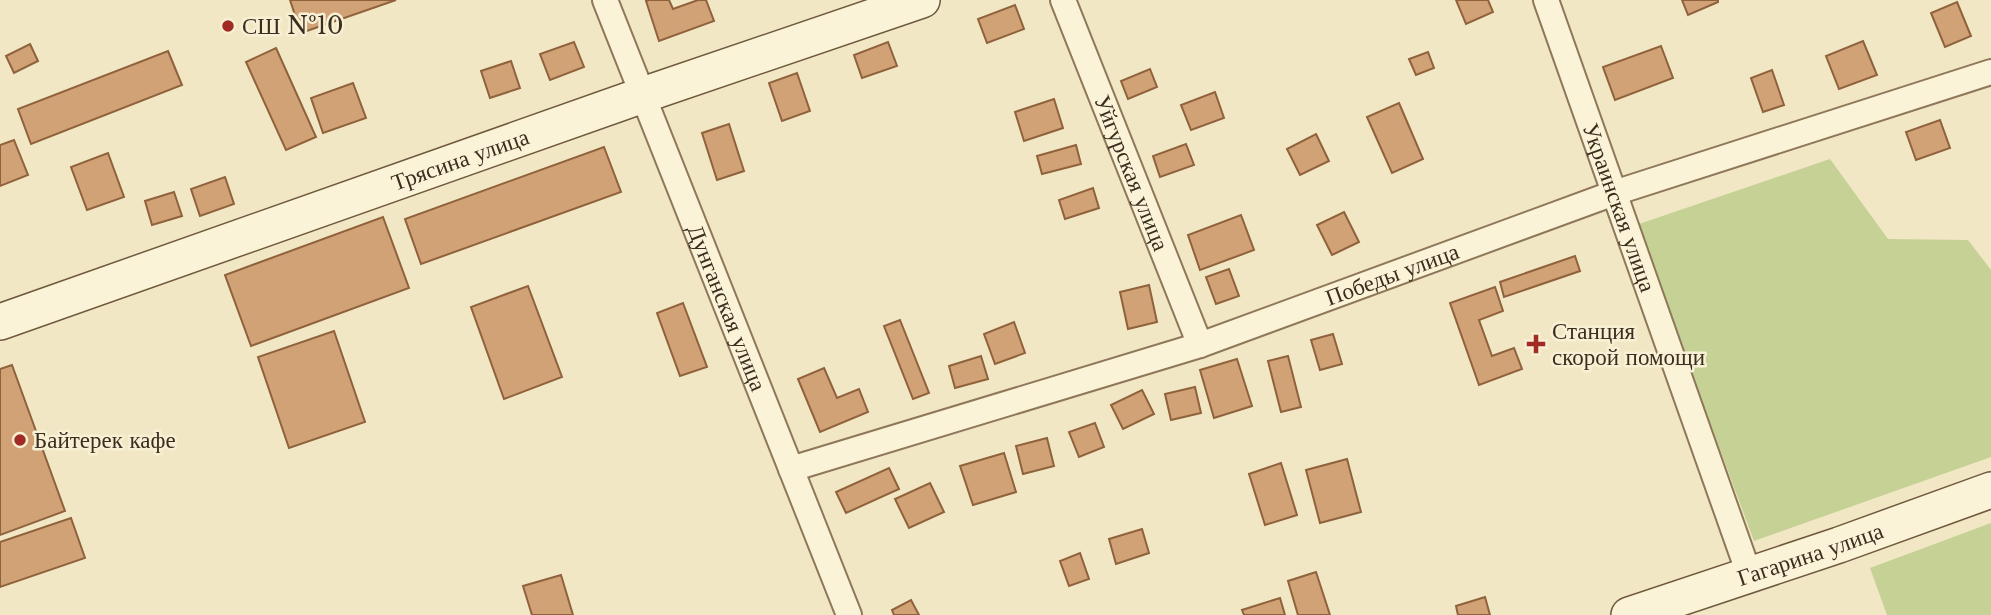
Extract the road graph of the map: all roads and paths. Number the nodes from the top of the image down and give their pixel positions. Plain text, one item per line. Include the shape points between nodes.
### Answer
1 (605, 0) edge
2 (922, 0) edge
3 (1063, 0) edge
4 (1546, 0) edge
5 (1991, 72) edge
6 (643, 95) junction
7 (1614, 193) junction
8 (0, 322) edge
9 (1200, 345) junction
10 (791, 469) junction
11 (1991, 490) edge
12 (1749, 574) junction
13 (849, 615) edge
14 (1629, 615) edge

1 - 6 street, Дунганская улица
2 - 6 street, Трясина улица
3 - 9 street, Уйгурская улица
4 - 7 street, Украинская улица
5 - 7 street, Победы улица
6 - 8 street, Трясина улица
6 - 10 street, Дунганская улица
7 - 9 street, Победы улица
7 - 12 street, Украинская улица
9 - 10 street, Победы улица
10 - 13 street, Дунганская улица
11 - 12 street, Гагарина улица
12 - 14 street, Гагарина улица

